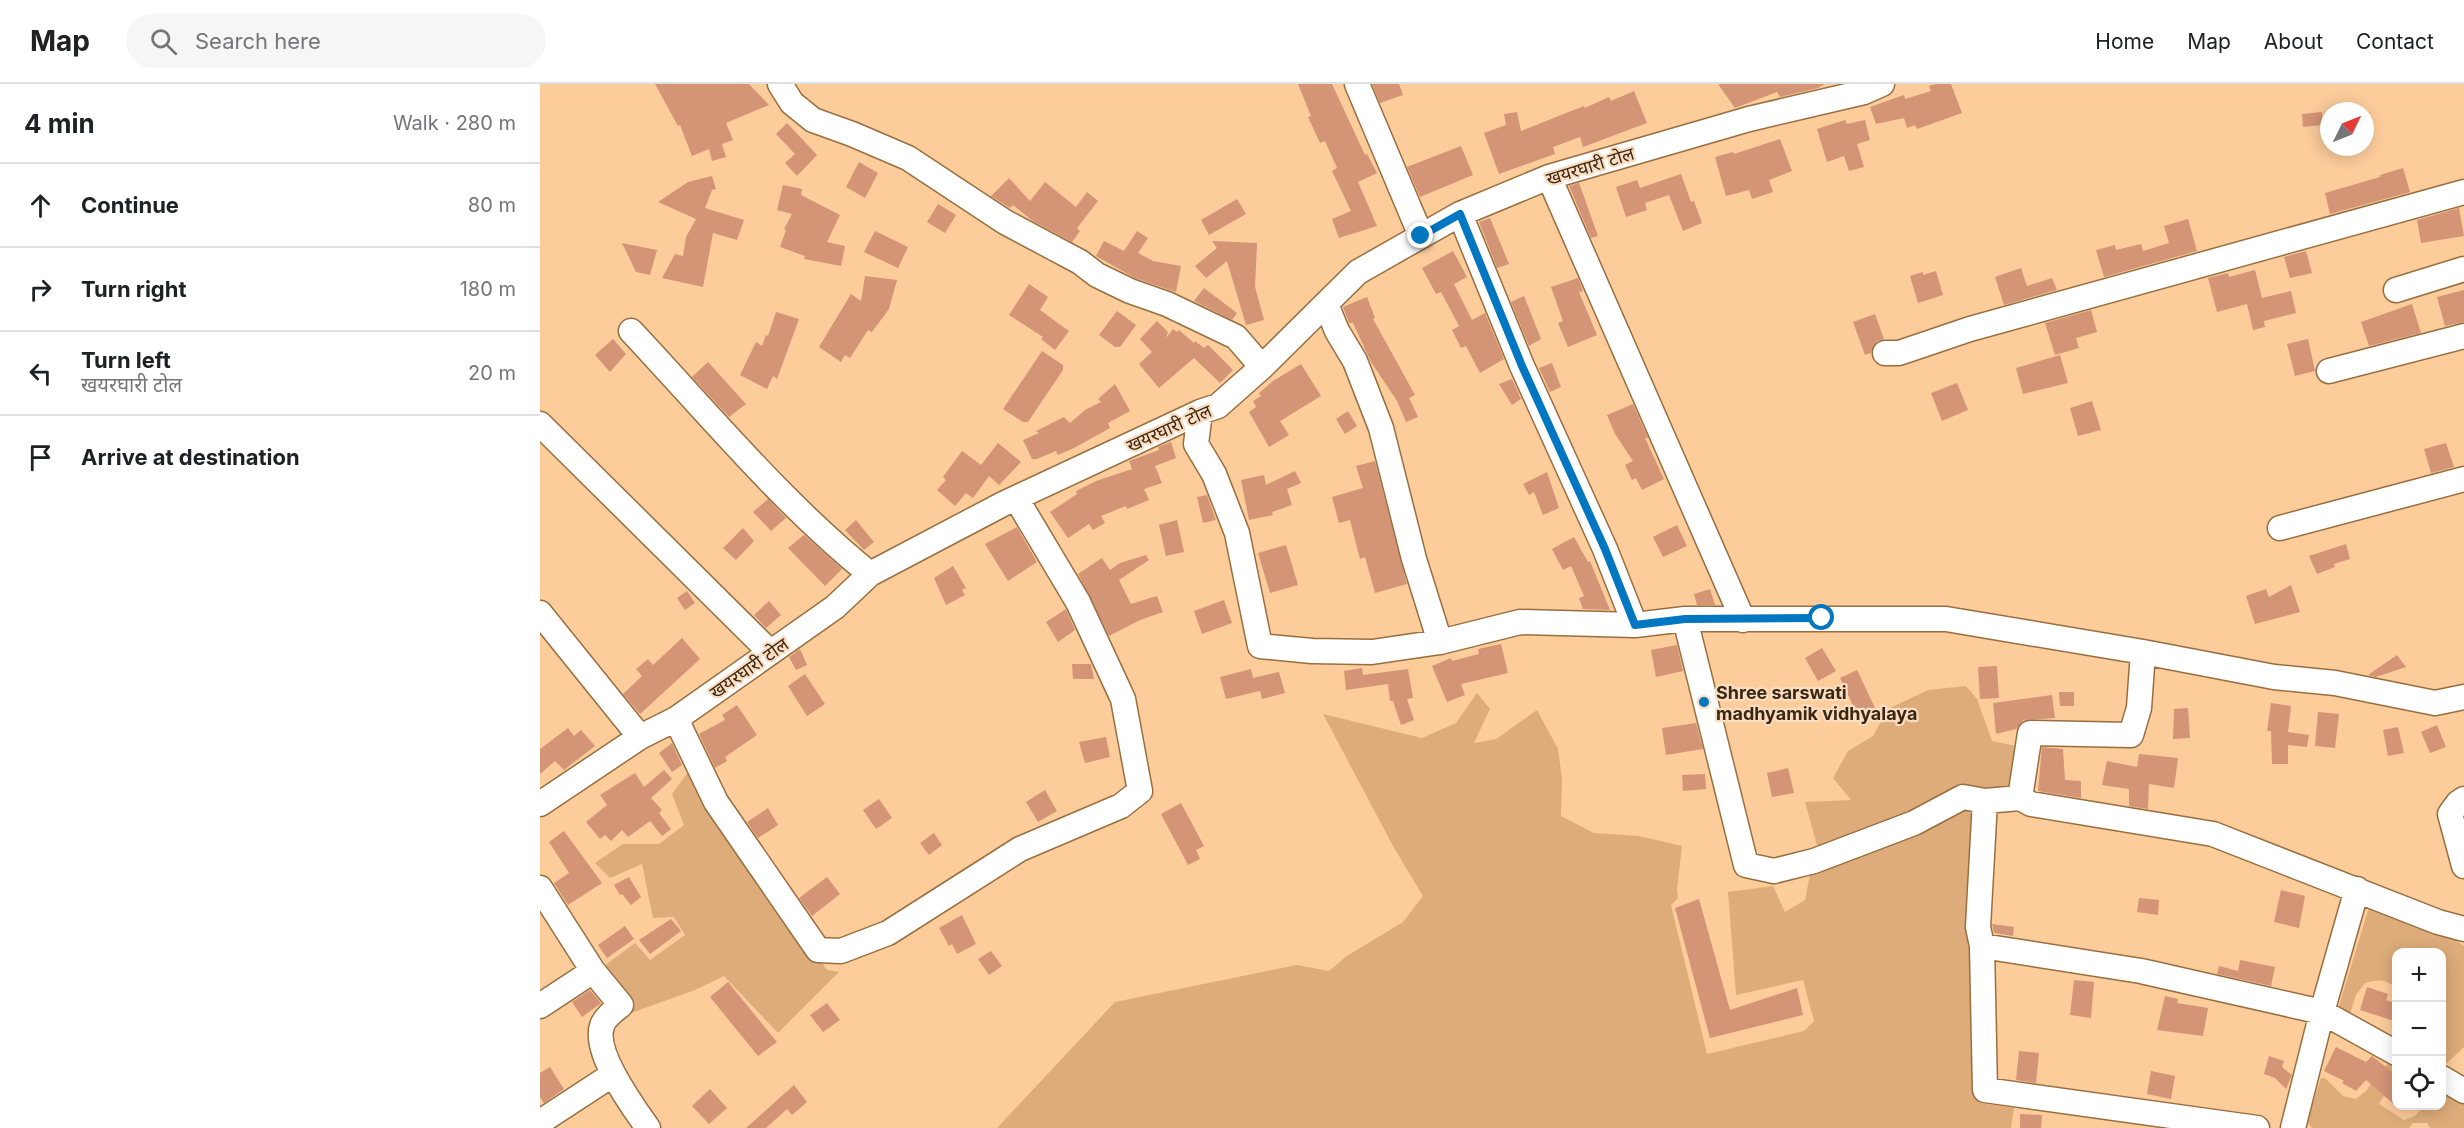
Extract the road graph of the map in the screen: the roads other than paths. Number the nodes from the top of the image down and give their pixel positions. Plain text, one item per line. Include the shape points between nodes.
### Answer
1 (780, 84) edge
2 (1357, 84) edge
3 (1882, 84) edge
4 (1832, 91) edge
5 (1549, 177) junction
6 (2464, 192) edge
7 (1460, 214) junction
8 (1421, 236) junction
9 (2464, 269) edge
10 (2396, 290) dead end
11 (1326, 304) junction
12 (631, 331) dead end
13 (2464, 336) edge
14 (1885, 353) dead end
15 (1262, 367) junction
16 (2329, 371) dead end
17 (1200, 412) junction
18 (540, 424) edge
19 (2464, 479) edge
20 (1016, 498) junction
21 (2280, 528) dead end
22 (870, 574) junction
23 (540, 613) edge
24 (1685, 619) junction
25 (1743, 620) junction
26 (1635, 625) junction
27 (1440, 642) junction
28 (770, 652) junction
29 (2143, 652) junction
30 (2464, 697) edge
31 (676, 719) junction
32 (640, 736) junction
33 (2020, 798) junction
34 (2464, 800) edge
35 (1985, 801) junction
36 (540, 804) edge
37 (2464, 866) edge
38 (540, 888) edge
39 (2357, 890) junction
40 (2464, 929) edge
41 (1982, 946) junction
42 (592, 971) junction
43 (540, 1006) edge
44 (2322, 1012) junction
45 (2392, 1050) edge
46 (612, 1075) junction
47 (2446, 1080) edge
48 (2464, 1091) edge
49 (540, 1122) edge
50 (648, 1128) edge
51 (2256, 1128) edge
52 (2293, 1128) edge

1 - 15 street via 792,104 813,120 909,158 1005,222 1097,275 1236,337
2 - 8 street
3 - 4 street, खयरघारी टोल via 1864,92
4 - 5 street, खयरघारी टोल
5 - 7 street, खयरघारी टोल
5 - 25 street
6 - 14 street via 1970,329 1899,354
7 - 8 street, खयरघारी टोल
7 - 26 street
8 - 11 street, खयरघारी टोल via 1358,272
9 - 10 street
11 - 15 street, खयरघारी टोल
11 - 27 street via 1355,361 1381,428 1414,559
12 - 22 street via 793,504
13 - 16 street
15 - 17 street, खयरघारी टोल via 1218,406
17 - 20 street, खयरघारी टोल
17 - 27 street via 1196,444 1214,474 1237,533 1260,646 1372,652
18 - 28 street
19 - 21 street
20 - 22 street, खयरघारी टोल
20 - 31 street via 1078,602 1123,699 1140,791 1121,806 1020,849 888,933 841,951 818,950 716,802
22 - 28 street, खयरघारी टोल via 835,607
23 - 32 street
24 - 25 street
24 - 26 street
24 - 35 street via 1746,866 1774,871 1814,861 1914,823 1963,797
25 - 29 street via 1946,619
26 - 27 street via 1520,622
28 - 31 street, खयरघारी टोल
29 - 30 street via 2435,703
29 - 33 street via 2139,708 2131,735 2030,734
31 - 32 street, खयरघारी टोल
32 - 36 street, खयरघारी टोल
33 - 35 street
33 - 39 street via 2031,804 2213,834
34 - 37 street via 2450,814
35 - 41 street via 1978,927
38 - 42 street
39 - 40 street
39 - 44 street
41 - 44 street via 2141,971
41 - 51 street via 1985,1090
42 - 43 street
42 - 46 street via 621,1005 602,1024 601,1036
44 - 45 street
44 - 52 street
46 - 49 street
46 - 50 street
47 - 48 street

